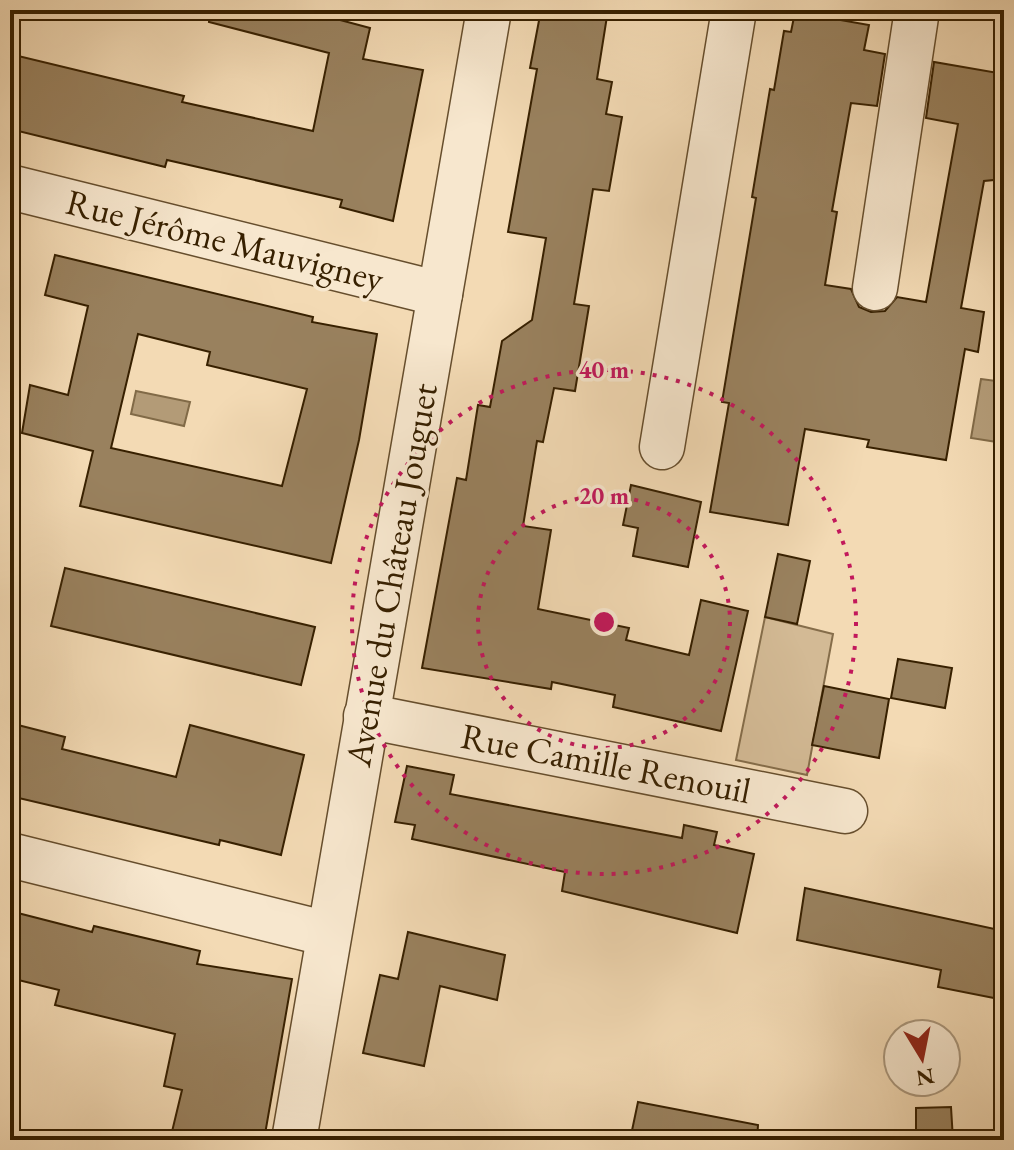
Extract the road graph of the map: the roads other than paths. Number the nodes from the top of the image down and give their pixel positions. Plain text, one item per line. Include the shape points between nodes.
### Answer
1 (489, 10) edge
2 (734, 10) edge
3 (917, 10) edge
4 (10, 187) edge
5 (875, 288) dead end
6 (440, 294) junction
7 (662, 447) dead end
8 (366, 716) junction
9 (845, 811) dead end
10 (10, 855) edge
11 (328, 934) junction
12 (294, 1140) edge

1 - 6 street, Avenue du Château Jouguet
2 - 7 street
3 - 5 street
4 - 6 street, Rue Jérôme Mauvigney
6 - 8 street, Avenue du Château Jouguet
8 - 9 street, Rue Camille Renouil
8 - 11 street, Avenue du Château Jouguet
10 - 11 street
11 - 12 street, Avenue du Château Jouguet

